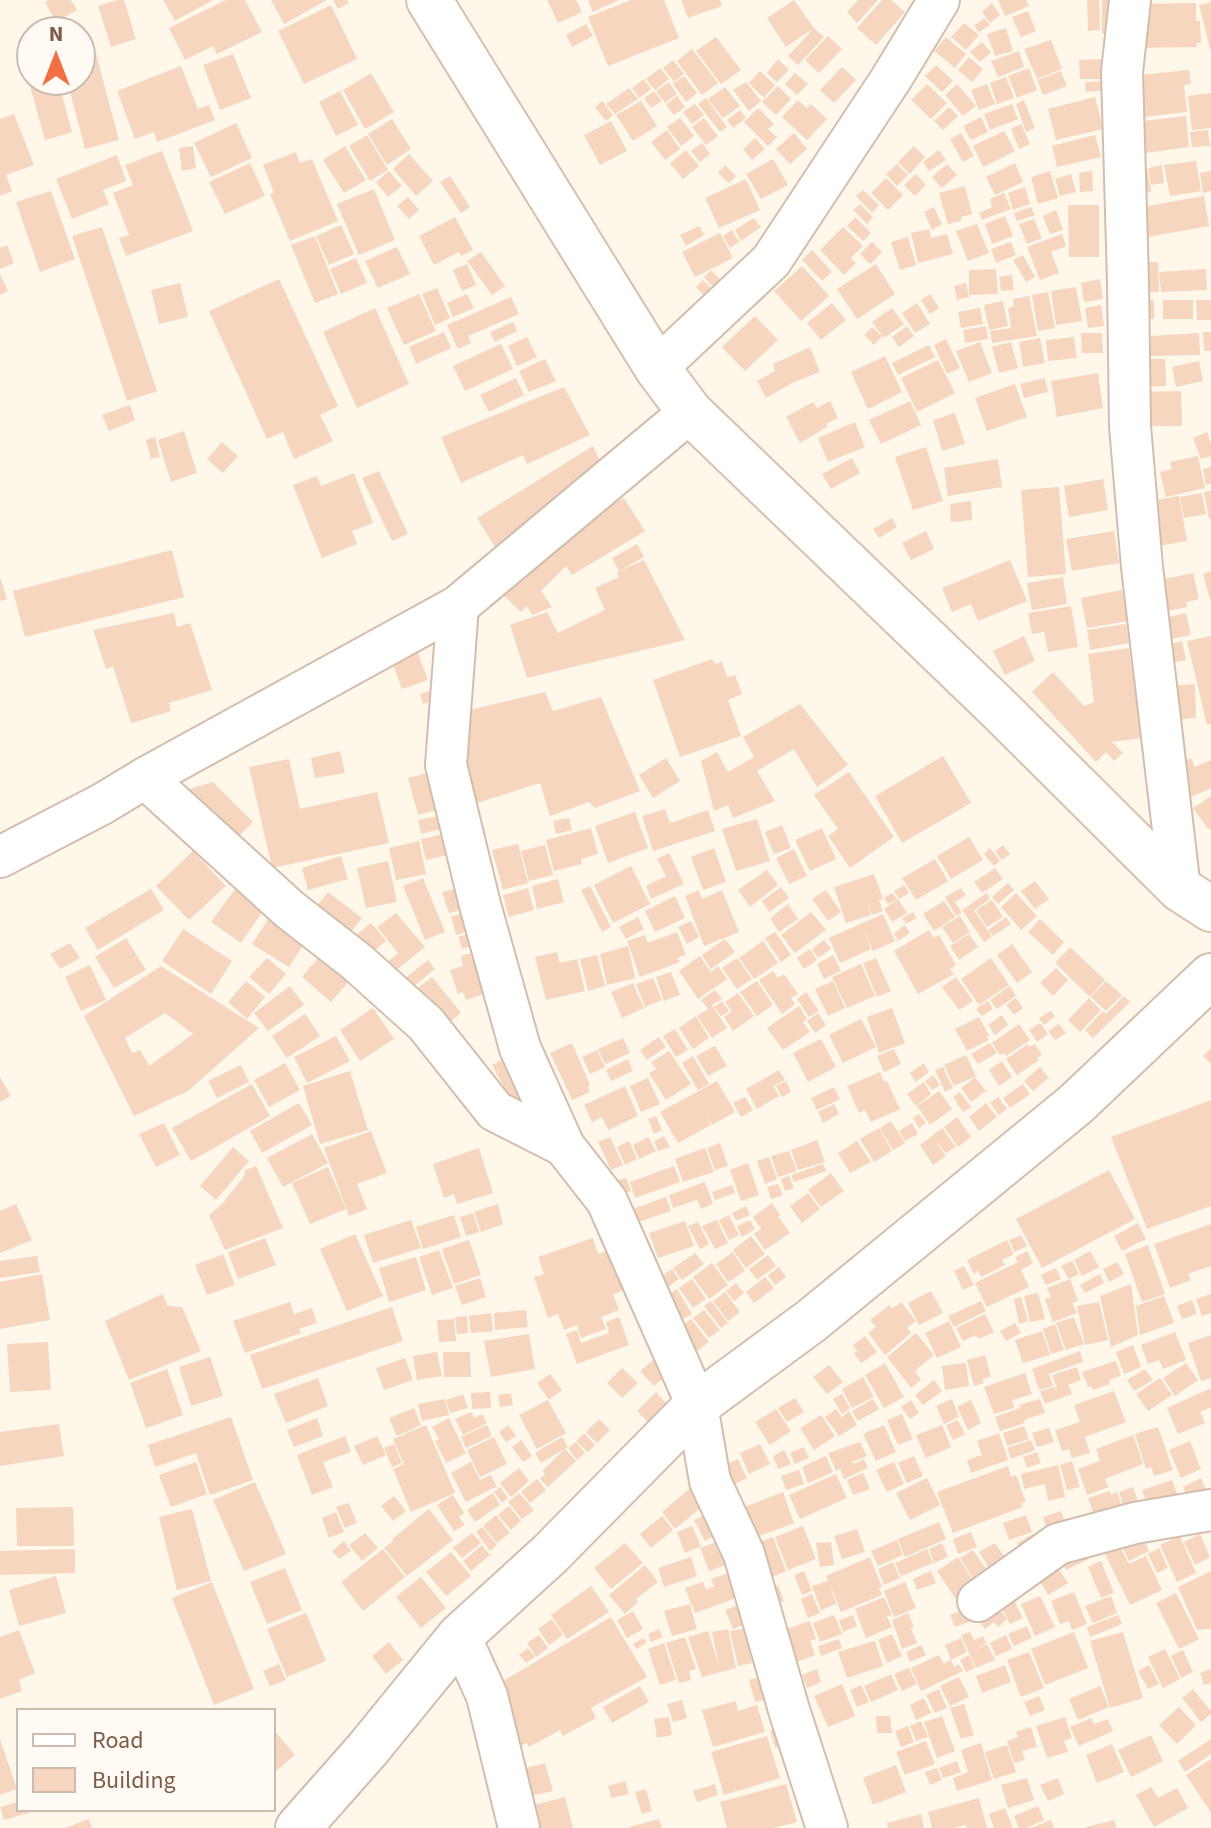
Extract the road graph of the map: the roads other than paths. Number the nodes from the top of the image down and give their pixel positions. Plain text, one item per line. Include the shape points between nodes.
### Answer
1 (429, 0) edge
2 (939, 0) edge
3 (1130, 0) edge
4 (657, 368) junction
5 (690, 412) junction
6 (458, 606) junction
7 (145, 778) junction
8 (0, 857) edge
9 (1195, 899) edge
10 (1211, 976) edge
11 (564, 1146) junction
12 (697, 1405) junction
13 (1211, 1510) edge
14 (978, 1601) dead end
15 (460, 1636) junction
16 (298, 1828) edge
17 (519, 1828) edge
18 (827, 1828) edge

1 - 4 street
2 - 4 street via 771,261
3 - 9 street via 1122,72 1130,426 1142,567
4 - 5 street
5 - 6 street
5 - 9 street
6 - 7 street
6 - 11 street via 446,765 520,1048
7 - 8 street
7 - 11 street via 426,1024 495,1111
10 - 12 street via 1076,1104 811,1321
11 - 12 street via 607,1201
12 - 15 street via 550,1554
12 - 18 street via 710,1481 744,1554
13 - 14 street via 1058,1544
15 - 16 street
15 - 17 street via 487,1696

